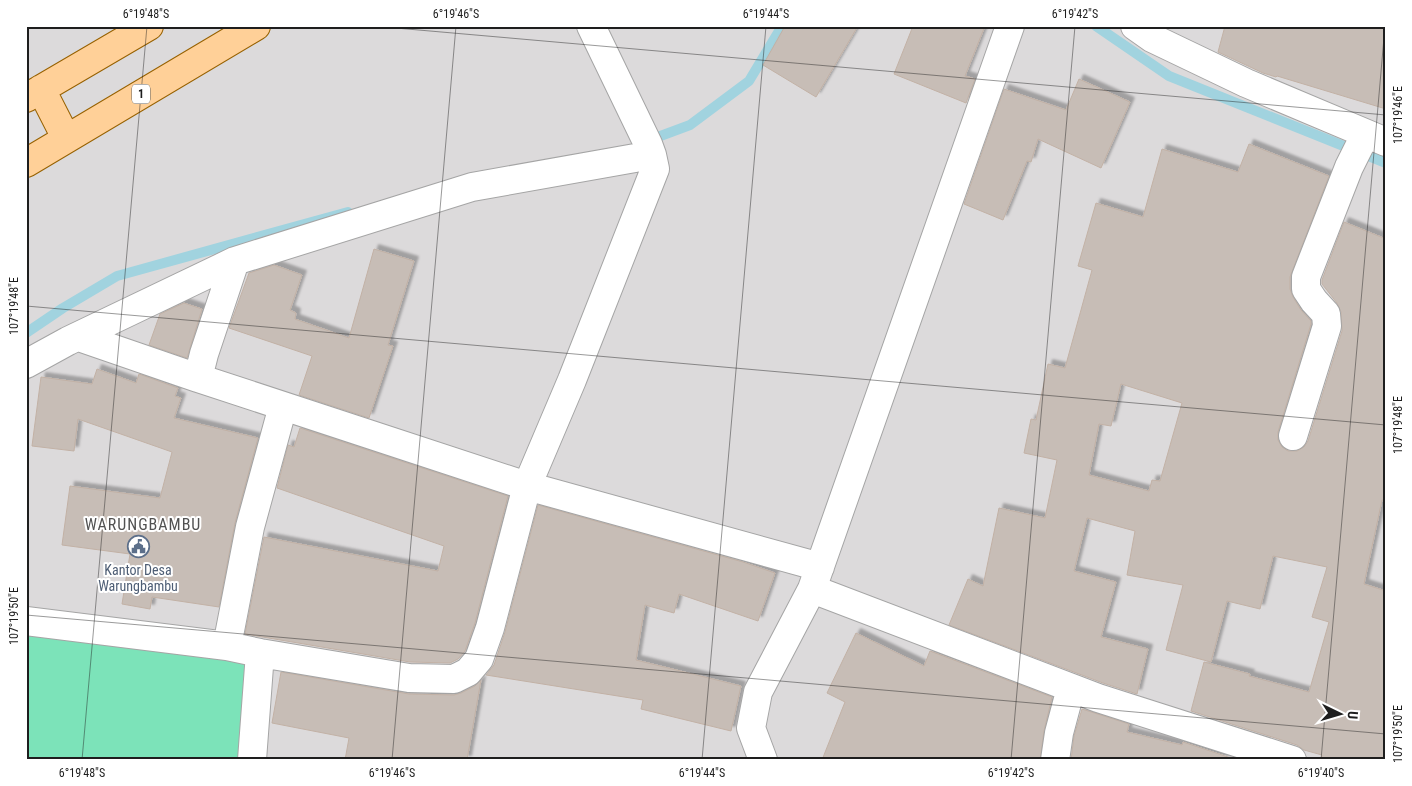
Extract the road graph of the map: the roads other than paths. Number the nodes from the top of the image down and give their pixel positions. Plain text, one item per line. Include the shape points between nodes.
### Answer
1 (149, 26) edge
2 (256, 26) edge
3 (591, 26) edge
4 (1010, 26) edge
5 (1134, 26) edge
6 (34, 94) edge
7 (66, 138) junction
8 (649, 145) junction
9 (1365, 147) edge
10 (26, 163) edge
11 (235, 261) junction
12 (79, 337) junction
13 (26, 364) edge
14 (198, 378) junction
15 (283, 406) junction
16 (1293, 436) dead end
17 (526, 486) junction
18 (816, 578) junction
19 (26, 621) edge
20 (227, 646) junction
21 (260, 653) junction
22 (1071, 688) junction
23 (252, 760) edge
24 (763, 760) edge
25 (1055, 760) edge
26 (1292, 760) edge

1 - 6 main road
2 - 7 main road, 1
3 - 8 street
4 - 18 street
5 - 9 street
6 - 7 main road
7 - 10 main road, 1
8 - 11 street via 472,188
8 - 17 street via 655,169 572,380
9 - 16 street via 1306,277 1306,289 1326,314 1327,326
11 - 12 street
11 - 14 street
12 - 13 street
12 - 14 street
14 - 15 street
15 - 17 street
15 - 20 street via 250,527
17 - 18 street
17 - 21 street via 490,628 479,659 468,672 454,679 409,678
18 - 22 street
18 - 24 street via 758,692 751,728
19 - 20 street
20 - 21 street
21 - 23 street
22 - 25 street
22 - 26 street

